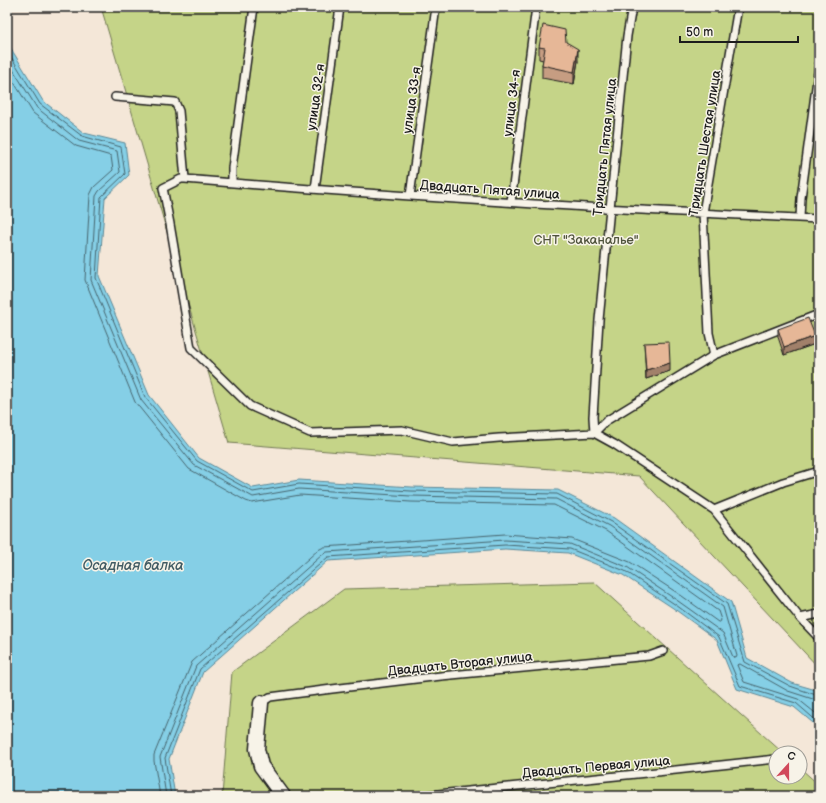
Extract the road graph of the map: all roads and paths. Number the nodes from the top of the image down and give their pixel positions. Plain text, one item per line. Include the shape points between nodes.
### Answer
1 (254, 7) edge
2 (340, 7) edge
3 (436, 7) edge
4 (536, 7) edge
5 (632, 7) edge
6 (738, 7) edge
7 (819, 65) edge
8 (115, 97) dead end
9 (185, 179) junction
10 (232, 183) junction
11 (315, 190) junction
12 (410, 196) junction
13 (511, 202) junction
14 (610, 209) junction
15 (703, 213) junction
16 (800, 218) junction
17 (819, 219) edge
18 (819, 314) edge
19 (714, 355) junction
20 (594, 434) junction
21 (819, 471) edge
22 (714, 510) junction
23 (819, 614) edge
24 (800, 618) junction
25 (819, 638) edge
26 (663, 651) dead end
27 (261, 703) joint
28 (768, 760) edge
29 (283, 796) edge
30 (418, 796) edge

1 - 10 lane
2 - 11 lane, улица 32-я
3 - 12 lane, улица 33-я
4 - 13 lane, улица 34-я
5 - 14 lane, Тридцать Пятая улица
6 - 15 lane, Тридцать Шестая улица
7 - 16 lane
8 - 9 lane via 175,102 179,111
9 - 10 lane, Двадцать Пятая улица
9 - 20 lane, Двадцать Пятая улица via 163,188 191,348 250,406 310,433 402,430 453,442
10 - 11 lane, Двадцать Пятая улица
11 - 12 lane, Двадцать Пятая улица
12 - 13 lane, Двадцать Пятая улица
13 - 14 lane, Двадцать Пятая улица
14 - 15 lane, Двадцать Пятая улица
14 - 20 lane, Тридцать Пятая улица via 592,417
15 - 16 lane, Двадцать Пятая улица
15 - 19 lane, Тридцать Шестая улица via 709,333
16 - 17 lane, Двадцать Пятая улица
18 - 19 lane
19 - 20 lane via 606,421
20 - 22 lane via 614,444
21 - 22 lane via 783,482
22 - 24 lane
23 - 24 lane
24 - 25 lane
26 - 27 lane, Двадцать Вторая улица via 649,656 332,688 270,697
27 - 29 street via 258,749 261,766
28 - 30 lane, Двадцать Первая улица

